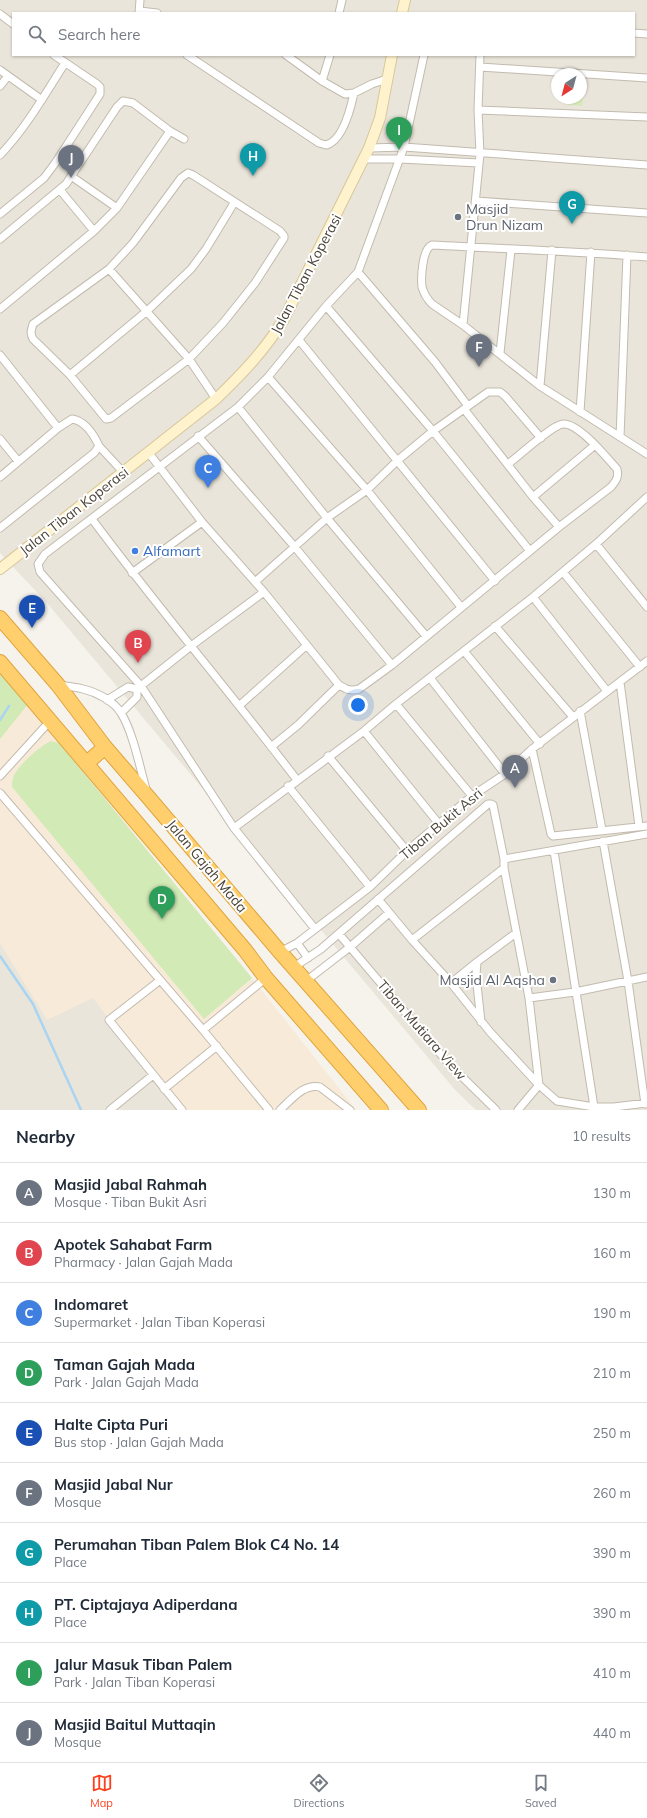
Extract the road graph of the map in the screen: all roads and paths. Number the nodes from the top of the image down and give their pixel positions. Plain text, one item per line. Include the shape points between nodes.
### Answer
1 (140, 0) edge
2 (342, 0) edge
3 (404, 0) edge
4 (140, 12) edge
5 (339, 12) edge
6 (402, 12) edge
7 (0, 14) edge
8 (12, 23) edge
9 (635, 33) edge
10 (647, 34) edge
11 (55, 56) edge
12 (188, 56) edge
13 (287, 56) edge
14 (330, 56) edge
15 (392, 56) edge
16 (424, 56) edge
17 (480, 56) edge
18 (65, 63) junction
19 (480, 66) junction
20 (0, 70) edge
21 (8, 76) junction
22 (647, 78) edge
23 (387, 80) junction
24 (322, 81) junction
25 (0, 86) edge
26 (354, 93) junction
27 (42, 100) junction
28 (478, 110) junction
29 (647, 117) edge
30 (170, 131) junction
31 (184, 139) dead end
32 (404, 147) junction
33 (369, 148) junction
34 (480, 154) junction
35 (0, 155) edge
36 (364, 159) junction
37 (400, 159) junction
38 (479, 163) junction
39 (647, 166) edge
40 (71, 176) junction
41 (60, 190) junction
42 (476, 201) junction
43 (234, 203) junction
44 (117, 208) junction
45 (647, 213) edge
46 (0, 214) edge
47 (94, 231) junction
48 (0, 239) edge
49 (470, 248) junction
50 (511, 250) junction
51 (552, 250) junction
52 (591, 252) junction
53 (628, 255) junction
54 (647, 257) edge
55 (109, 269) junction
56 (358, 272) junction
57 (326, 306) junction
58 (0, 309) edge
59 (147, 312) junction
60 (463, 325) junction
61 (298, 340) junction
62 (500, 353) junction
63 (0, 355) edge
64 (189, 359) junction
65 (70, 375) junction
66 (268, 377) junction
67 (540, 386) junction
68 (216, 399) junction
69 (238, 407) junction
70 (466, 407) junction
71 (580, 412) junction
72 (58, 428) junction
73 (433, 431) junction
74 (198, 436) junction
75 (620, 436) junction
76 (541, 438) junction
77 (0, 439) edge
78 (595, 445) junction
79 (99, 446) junction
80 (148, 452) junction
81 (647, 454) edge
82 (398, 460) junction
83 (18, 461) junction
84 (508, 464) junction
85 (160, 466) junction
86 (123, 472) junction
87 (0, 477) edge
88 (367, 490) junction
89 (533, 497) junction
90 (647, 497) edge
91 (327, 518) junction
92 (92, 519) junction
93 (202, 522) junction
94 (559, 527) junction
95 (0, 528) edge
96 (596, 544) junction
97 (294, 546) junction
98 (530, 551) junction
99 (0, 569) edge
100 (563, 572) junction
101 (132, 573) junction
102 (495, 581) junction
103 (255, 582) junction
104 (264, 592) junction
105 (533, 597) junction
106 (461, 607) junction
107 (647, 607) edge
108 (0, 618) edge
109 (495, 626) junction
110 (426, 636) junction
111 (307, 645) junction
112 (191, 646) junction
113 (464, 651) junction
114 (647, 661) edge
115 (0, 662) edge
116 (392, 665) junction
117 (640, 667) junction
118 (430, 678) junction
119 (620, 682) junction
120 (58, 685) junction
121 (339, 685) junction
122 (139, 688) junction
123 (607, 690) junction
124 (107, 700) junction
125 (396, 704) junction
126 (240, 705) junction
127 (580, 711) junction
128 (121, 713) junction
129 (573, 717) junction
130 (50, 722) junction
131 (364, 731) junction
132 (540, 744) junction
133 (271, 746) junction
134 (105, 747) junction
135 (532, 749) junction
136 (328, 756) junction
137 (87, 763) junction
138 (505, 774) junction
139 (0, 776) edge
140 (297, 780) junction
141 (288, 786) junction
142 (0, 792) edge
143 (472, 796) junction
144 (149, 798) junction
145 (439, 824) junction
146 (643, 826) edge
147 (234, 828) junction
148 (602, 830) junction
149 (647, 834) edge
150 (603, 841) junction
151 (407, 851) junction
152 (554, 851) junction
153 (504, 859) junction
154 (504, 868) junction
155 (370, 887) junction
156 (378, 899) junction
157 (389, 913) junction
158 (315, 929) junction
159 (516, 933) junction
160 (339, 934) junction
161 (412, 940) junction
162 (297, 943) junction
163 (350, 947) junction
164 (280, 952) junction
165 (308, 958) junction
166 (477, 962) junction
167 (294, 967) junction
168 (647, 977) edge
169 (266, 978) junction
170 (159, 981) junction
171 (306, 981) junction
172 (628, 981) junction
173 (451, 983) junction
174 (575, 992) junction
175 (529, 998) junction
176 (481, 1022) junction
177 (203, 1030) junction
178 (217, 1046) junction
179 (153, 1075) junction
180 (539, 1085) junction
181 (164, 1089) junction
182 (646, 1103) edge
183 (594, 1107) junction
184 (110, 1110) edge
185 (182, 1110) edge
186 (269, 1110) edge
187 (280, 1110) edge
188 (350, 1110) edge
189 (381, 1110) edge
190 (419, 1110) edge
191 (496, 1110) edge
192 (518, 1110) edge

1 - 4 street
2 - 5 street
3 - 6 street
7 - 8 street
9 - 10 street
11 - 18 street
12 - 26 street via 319,143 326,145 334,140 348,118
13 - 24 street
14 - 24 street
15 - 23 street, Jalan Tiban Koperasi
16 - 32 street
17 - 19 street
18 - 27 street
18 - 46 street via 97,84 100,87 100,94 44,178
19 - 22 street
19 - 28 street
20 - 21 street
21 - 25 street
21 - 27 street
23 - 26 street
23 - 33 street, Jalan Tiban Koperasi via 380,118
24 - 26 street via 345,94
27 - 35 street
28 - 29 street
28 - 34 street
30 - 31 street
30 - 40 street via 133,103 123,101
30 - 44 street
32 - 33 street
32 - 34 street
32 - 37 street
33 - 36 street, Jalan Tiban Koperasi
34 - 38 street
34 - 39 street
36 - 37 street
36 - 68 street, Jalan Tiban Koperasi via 284,320 270,343
37 - 38 street
37 - 56 street
38 - 42 street
40 - 41 street
40 - 44 street
41 - 47 street
41 - 48 street
42 - 45 street
42 - 49 street
43 - 55 street via 188,173
43 - 59 street via 198,261
43 - 64 street via 280,231 284,238 255,283 223,323
44 - 47 street
47 - 58 street
49 - 50 street
49 - 60 street
49 - 60 street via 432,245 426,249 424,258 422,287 427,300
50 - 51 street
50 - 62 street
51 - 52 street
51 - 67 street
52 - 53 street
52 - 71 street
53 - 54 street
53 - 75 street
55 - 59 street
55 - 65 street via 34,324 31,330 33,339
56 - 57 street
56 - 70 street via 435,362
57 - 61 street
57 - 73 street
59 - 64 street
59 - 65 street
60 - 62 street
61 - 66 street
61 - 82 street
62 - 67 street
63 - 72 street
64 - 65 street via 109,420 106,420
64 - 68 street
66 - 69 street
66 - 88 street
67 - 71 street
68 - 80 street, Jalan Tiban Koperasi
69 - 74 street
69 - 91 street
70 - 73 street
70 - 76 street via 488,392 500,392
70 - 84 street
71 - 75 street
72 - 79 street via 75,419 89,430
72 - 83 street
73 - 82 street
73 - 98 street
74 - 85 street
74 - 97 street
75 - 81 street
76 - 78 street via 556,426 568,425
76 - 84 street
77 - 83 street
78 - 89 street
78 - 94 street via 617,469 617,480
79 - 86 street
79 - 95 street via 94,453
80 - 85 street
80 - 86 street, Jalan Tiban Koperasi
82 - 88 street
82 - 102 street
83 - 87 street
84 - 89 street
85 - 92 street
85 - 93 street
86 - 99 street, Jalan Tiban Koperasi
88 - 91 street
88 - 106 street
89 - 94 street
90 - 96 street
91 - 97 street
91 - 110 street
92 - 101 street
92 - 122 street via 46,554 38,567
93 - 101 street
93 - 103 street
94 - 98 street
96 - 100 street
96 - 107 street
97 - 103 street
97 - 116 street
98 - 102 street
100 - 105 street
100 - 117 street
101 - 112 street
102 - 106 street
103 - 104 street
104 - 111 street
104 - 112 street
105 - 109 street
105 - 123 street
106 - 110 street
108 - 120 highway, Jalan Gajah Mada
109 - 113 street
109 - 129 street
110 - 116 street
111 - 121 street
111 - 126 street
112 - 122 street
112 - 126 street
113 - 118 street
113 - 132 street
114 - 117 street, Tiban Bukit Asri
115 - 130 highway, Jalan Gajah Mada
116 - 121 street via 359,689 348,690
117 - 119 street, Tiban Bukit Asri
118 - 125 street
118 - 138 street
119 - 123 street, Tiban Bukit Asri
119 - 146 street
120 - 124 street via 83,689
120 - 134 highway, Jalan Gajah Mada
121 - 133 street via 298,725
122 - 124 street via 128,687
122 - 128 street via 137,697
122 - 147 street
123 - 127 street, Tiban Bukit Asri
124 - 128 street
125 - 131 street
125 - 143 street
126 - 133 street
127 - 129 street, Tiban Bukit Asri
127 - 148 street
128 - 144 street
129 - 132 street, Tiban Bukit Asri
130 - 137 highway, Jalan Gajah Mada
130 - 139 street
131 - 136 street
131 - 145 street
132 - 135 street, Tiban Bukit Asri
133 - 140 street
134 - 137 highway
134 - 144 highway, Jalan Gajah Mada
135 - 138 street, Tiban Bukit Asri
135 - 148 street via 551,834 555,837
136 - 140 street
136 - 151 street
137 - 169 highway, Jalan Gajah Mada
138 - 143 street, Tiban Bukit Asri
140 - 141 street
141 - 147 street
141 - 155 street
142 - 170 street
143 - 145 street, Tiban Bukit Asri
144 - 164 highway, Jalan Gajah Mada
145 - 151 street, Tiban Bukit Asri
146 - 148 street
147 - 158 street
149 - 150 street
150 - 152 street
150 - 172 street
151 - 155 street, Tiban Bukit Asri
152 - 153 street
152 - 174 street
153 - 154 street
153 - 156 street via 493,805 488,804
154 - 159 street
154 - 161 street
155 - 158 street, Tiban Bukit Asri
156 - 157 street
156 - 160 street
157 - 161 street
157 - 163 street
158 - 162 street, Tiban Bukit Asri
159 - 166 street
159 - 175 street
160 - 163 street, Tiban Mutiara View
160 - 165 street
161 - 173 street
162 - 164 street, Tiban Bukit Asri
162 - 165 street
163 - 171 street
163 - 191 street, Tiban Mutiara View via 449,1064
164 - 167 highway, Jalan Gajah Mada
165 - 167 street
166 - 173 street
166 - 176 street
167 - 171 highway, Jalan Gajah Mada
168 - 172 street
169 - 177 street
169 - 189 highway, Jalan Gajah Mada
170 - 177 street
170 - 179 street via 109,1020
171 - 190 highway, Jalan Gajah Mada
172 - 174 street
172 - 182 street
173 - 176 street
174 - 175 street
174 - 183 street
175 - 180 street
176 - 180 street
177 - 178 street
178 - 181 street
178 - 186 street
179 - 181 street
179 - 184 street
180 - 183 street via 557,1101
180 - 192 street
181 - 185 street
182 - 183 street
187 - 188 street via 306,1088 315,1086 320,1087

